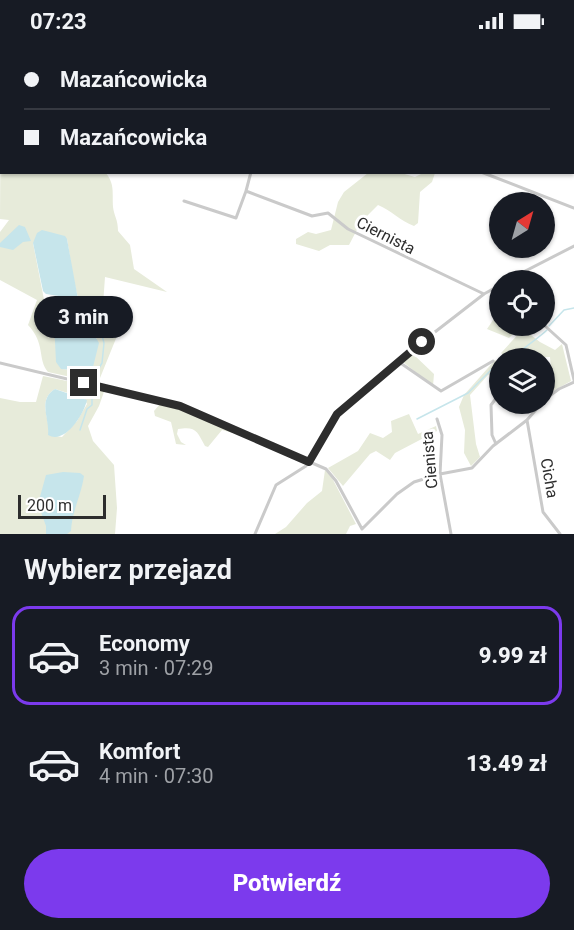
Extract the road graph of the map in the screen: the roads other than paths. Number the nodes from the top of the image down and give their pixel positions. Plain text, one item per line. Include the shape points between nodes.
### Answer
1 (250, 174) edge
2 (486, 174) edge
3 (246, 191) junction
4 (184, 201) dead end
5 (574, 208) edge
6 (574, 246) edge
7 (527, 270) edge
8 (489, 291) edge
9 (484, 294) junction
10 (555, 335) edge
11 (399, 362) junction
12 (0, 363) edge
13 (489, 363) edge
14 (574, 381) edge
15 (555, 392) edge
16 (491, 414) edge
17 (532, 414) edge
18 (436, 419) dead end
19 (527, 420) junction
20 (496, 444) junction
21 (309, 462) junction
22 (440, 474) junction
23 (362, 529) junction
24 (255, 534) edge
25 (361, 534) edge
26 (452, 534) edge
27 (560, 534) edge

1 - 3 street
2 - 5 street
3 - 4 street via 236,218
3 - 9 street, Ciernista via 312,216 334,215 348,229
6 - 7 street
8 - 9 street
9 - 11 street
10 - 14 street via 566,345
11 - 13 street via 439,391
11 - 21 street via 337,414
12 - 21 street via 180,406
14 - 15 street
16 - 20 street
17 - 19 street
18 - 22 street, Cienista via 442,435
19 - 20 street
19 - 27 street, Cicha via 543,512
20 - 22 street via 472,468
21 - 23 street via 332,474
21 - 24 street via 276,486
22 - 23 street via 405,488
22 - 26 street, Cienista
23 - 25 street

